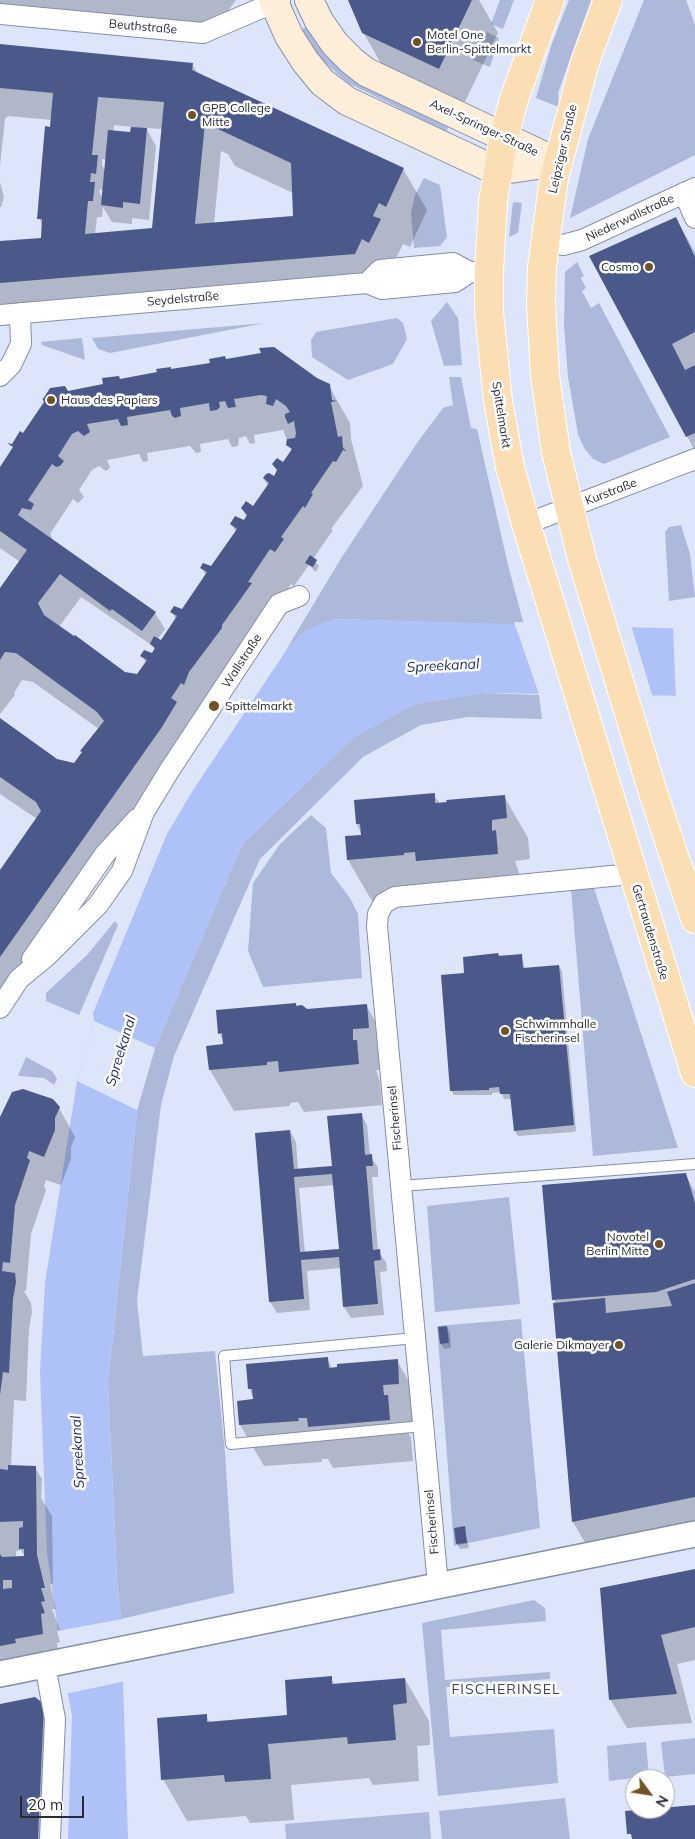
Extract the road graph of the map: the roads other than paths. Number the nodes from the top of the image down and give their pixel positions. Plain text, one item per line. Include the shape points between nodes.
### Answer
1 (309, 0) edge
2 (550, 0) edge
3 (608, 0) edge
4 (275, 1) edge
5 (0, 14) edge
6 (504, 137) junction
7 (557, 162) junction
8 (497, 171) junction
9 (689, 191) edge
10 (695, 218) edge
11 (563, 245) dead end
12 (479, 272) junction
13 (10, 314) edge
14 (0, 376) edge
15 (695, 459) edge
16 (568, 508) junction
17 (526, 524) junction
18 (545, 584) joint
19 (300, 596) dead end
20 (632, 874) junction
21 (695, 919) edge
22 (0, 1008) edge
23 (695, 1073) edge
24 (695, 1164) edge
25 (401, 1186) junction
26 (415, 1338) junction
27 (424, 1426) junction
28 (695, 1534) edge
29 (438, 1585) junction
30 (52, 1664) junction
31 (0, 1674) edge
32 (50, 1839) edge

1 - 6 main road, Axel-Springer-Straße via 335,44 366,72
2 - 6 main road via 518,85
3 - 7 main road, Leipziger Straße via 584,62
4 - 5 street, Beuthstraße via 203,33
4 - 8 main road via 286,31 305,61 337,95
6 - 7 main road, Axel-Springer-Straße
6 - 8 main road
7 - 8 main road, Axel-Springer-Straße
7 - 16 main road, Leipziger Straße via 548,214 541,303 549,415
8 - 12 main road
9 - 10 street
9 - 11 street, Niederwallstraße via 582,240
12 - 13 street, Seydelstraße via 454,282 382,288 367,283
12 - 17 main road, Spittelmarkt via 510,467
13 - 14 street via 21,344 11,365
15 - 16 street, Kurstraße
16 - 17 street, Kurstraße
16 - 21 main road via 651,786
17 - 18 main road, Spittelmarkt
18 - 20 main road, Gertraudenstraße
19 - 22 street, Wallstraße via 279,604 144,812 105,854
20 - 23 main road, Gertraudenstraße
20 - 25 street, Fischerinsel via 395,897 384,903 378,914 377,926
24 - 25 lane
25 - 26 street, Fischerinsel
26 - 27 street, Fischerinsel
26 - 27 lane via 224,1356 231,1444
27 - 29 street, Fischerinsel
28 - 29 street
29 - 30 street
30 - 31 street
30 - 32 street via 55,1719

